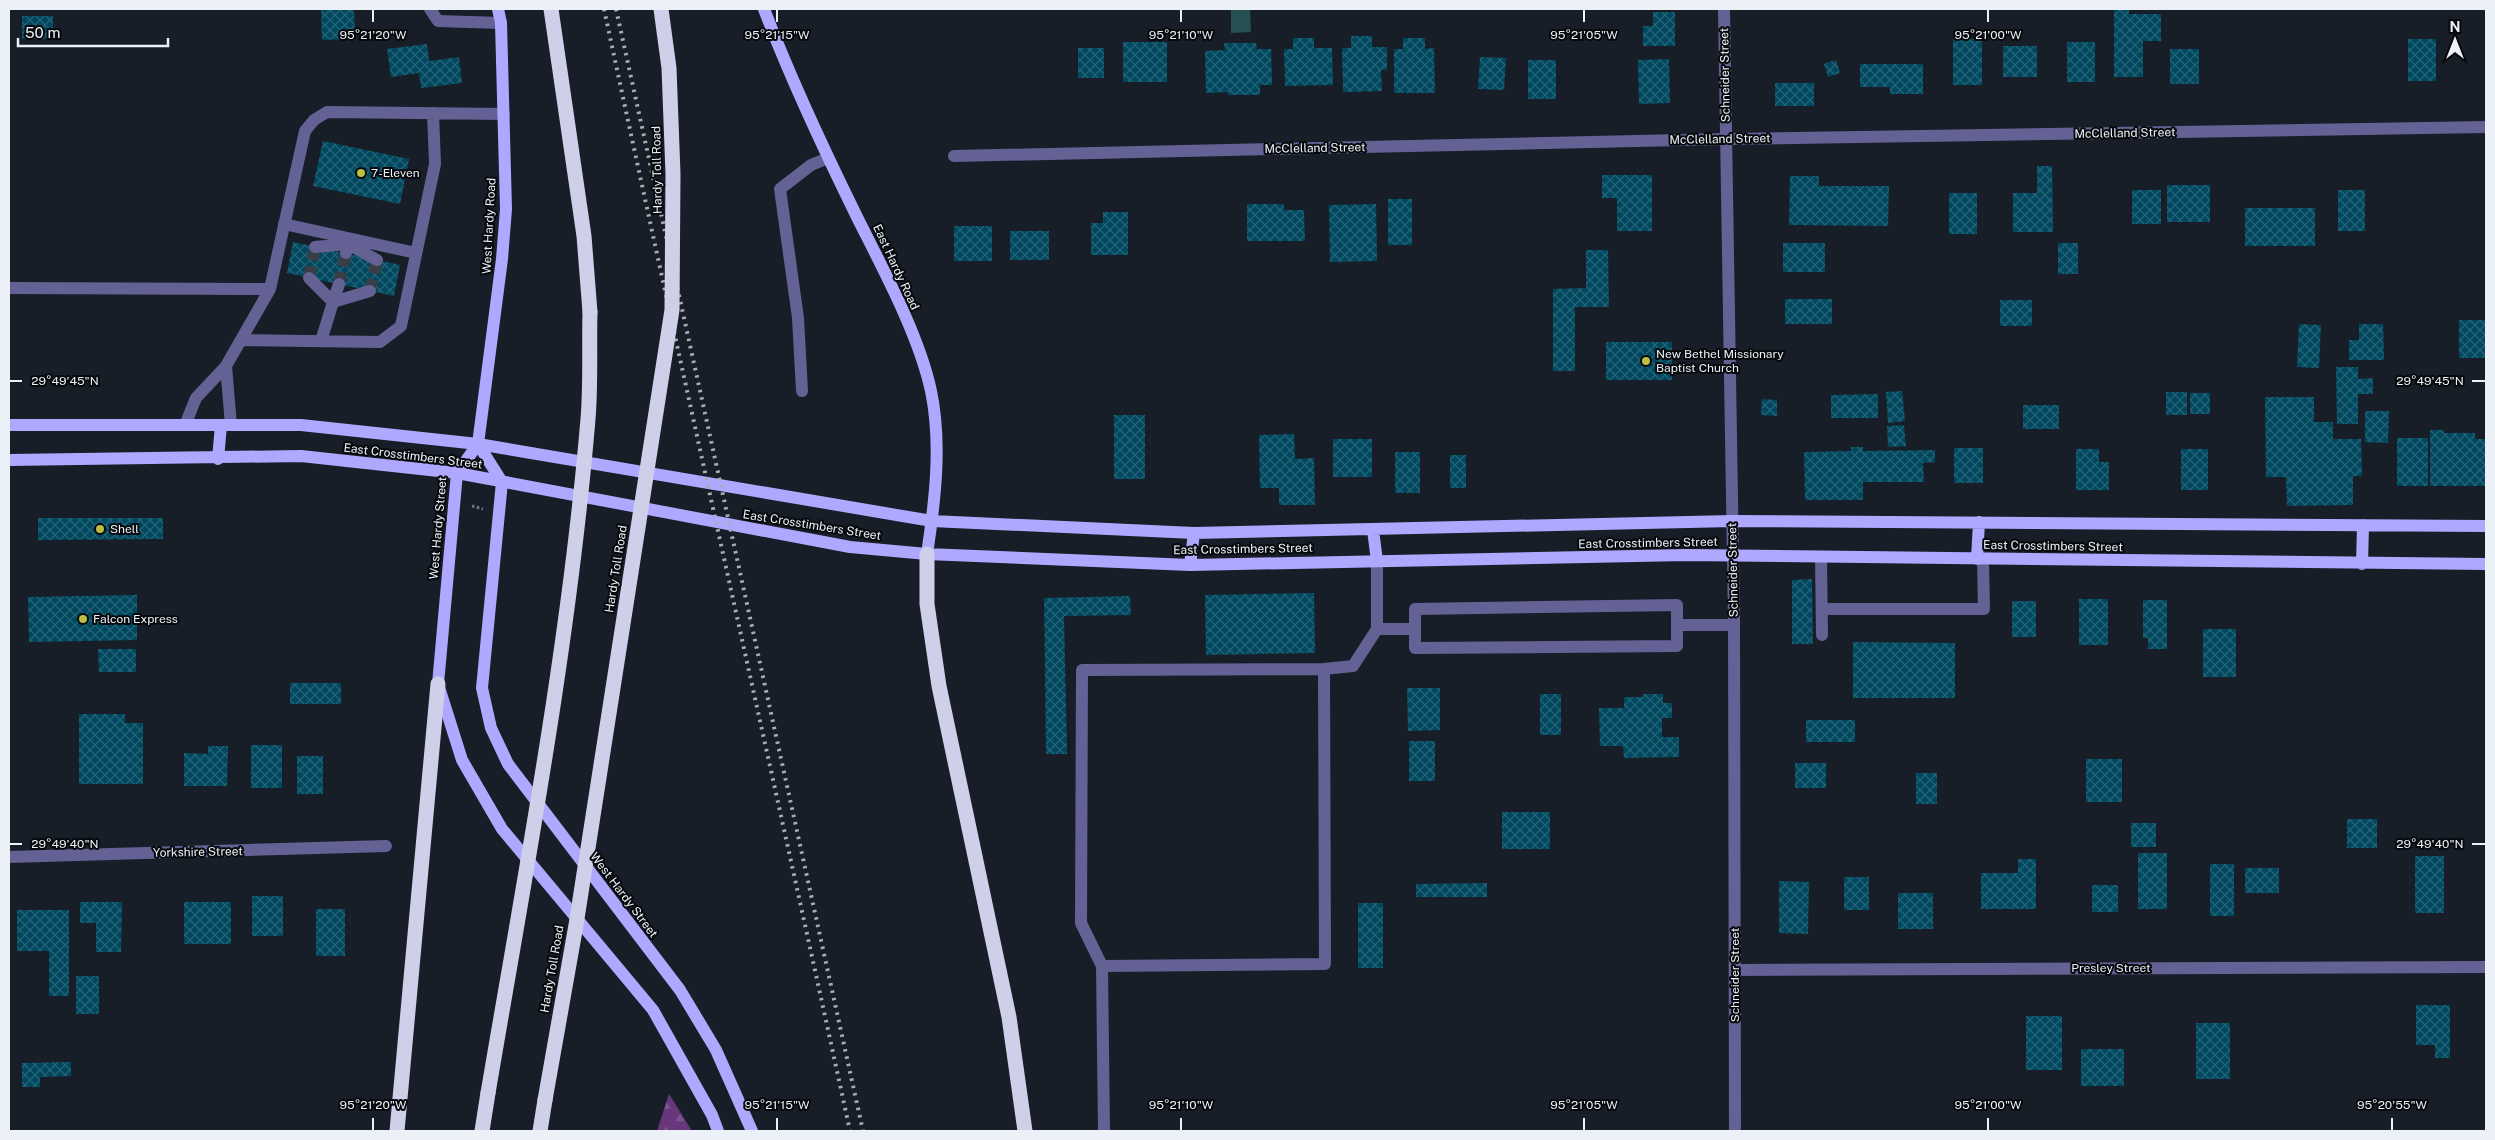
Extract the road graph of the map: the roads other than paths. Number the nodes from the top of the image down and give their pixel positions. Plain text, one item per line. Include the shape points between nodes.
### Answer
1 (430, 9) edge
2 (498, 9) edge
3 (551, 9) edge
4 (661, 9) edge
5 (764, 9) edge
6 (1724, 9) edge
7 (501, 23) junction
8 (433, 113) junction
9 (504, 114) junction
10 (2486, 128) edge
11 (1726, 139) junction
12 (954, 156) dead end
13 (828, 158) junction
14 (284, 224) junction
15 (348, 245) junction
16 (315, 247) dead end
17 (416, 253) junction
18 (377, 260) dead end
19 (309, 278) dead end
20 (339, 284) tunnel mouth
21 (9, 288) edge
22 (270, 289) junction
23 (370, 291) dead end
24 (333, 302) junction
25 (241, 340) junction
26 (321, 341) junction
27 (226, 366) junction
28 (802, 391) dead end
29 (9, 425) edge
30 (185, 425) junction
31 (226, 425) junction
32 (478, 444) junction
33 (218, 459) junction
34 (9, 460) edge
35 (457, 473) junction
36 (502, 482) junction
37 (932, 521) junction
38 (1732, 521) junction
39 (1979, 522) junction
40 (2363, 525) junction
41 (2486, 526) edge
42 (1373, 530) junction
43 (1194, 533) junction
44 (928, 554) junction
45 (1733, 556) junction
46 (1822, 557) junction
47 (1980, 559) junction
48 (1377, 561) junction
49 (2362, 564) junction
50 (2486, 564) edge
51 (1190, 565) junction
52 (1822, 609) junction
53 (1677, 625) junction
54 (1734, 625) junction
55 (1377, 629) junction
56 (1415, 629) junction
57 (1822, 635) dead end
58 (1324, 669) junction
59 (438, 684) junction
60 (386, 846) dead end
61 (9, 856) edge
62 (1102, 966) junction
63 (2486, 967) edge
64 (1735, 970) junction
65 (1025, 1130) edge
66 (397, 1131) edge
67 (482, 1131) edge
68 (540, 1131) edge
69 (718, 1131) edge
70 (752, 1131) edge
71 (1104, 1131) edge
72 (1735, 1131) edge

1 - 7 street via 438,21
2 - 7 main road, West Hardy Road
3 - 67 highway, bridge via 584,236 590,312 588,417 571,572 545,756
4 - 68 highway, Hardy Toll Road, bridge via 669,68 672,310 576,925
5 - 13 main road, East Hardy Road via 786,68
6 - 11 street, Schneider Street
7 - 9 main road, West Hardy Road
8 - 9 street
8 - 14 street via 327,112 314,120 305,131
8 - 17 street via 435,164
9 - 32 main road, West Hardy Road via 506,209
10 - 11 street, McClelland Street
11 - 12 street, McClelland Street
11 - 38 street, Schneider Street
13 - 28 street via 811,165 780,189 798,318
13 - 37 main road, East Hardy Road via 912,334 931,391 937,444
14 - 15 street
14 - 22 street
15 - 16 street
15 - 17 street
15 - 18 street
17 - 26 street via 401,326 380,342
19 - 24 street
20 - 24 street
21 - 22 street
22 - 25 street
23 - 24 street
24 - 26 street
25 - 26 street
25 - 27 street
27 - 30 street via 196,398
27 - 31 street
29 - 30 main road, East Crosstimbers Street
30 - 31 main road, East Crosstimbers Street
31 - 32 main road, East Crosstimbers Street via 301,425
31 - 33 main road
32 - 35 main road, West Hardy Street
32 - 36 main road
32 - 37 main road, East Crosstimbers Street
33 - 34 main road, East Crosstimbers Street
33 - 35 main road, East Crosstimbers Street via 301,456
35 - 36 main road, East Crosstimbers Street
35 - 59 main road, West Hardy Street
36 - 44 main road, East Crosstimbers Street via 850,547
36 - 70 main road, West Hardy Street via 482,688 491,728 508,764 680,990 716,1050
37 - 43 main road, East Crosstimbers Street
37 - 44 main road, East Hardy Road
38 - 39 main road, East Crosstimbers Street
38 - 42 main road, East Crosstimbers Street
38 - 45 street, Schneider Street
39 - 40 main road, East Crosstimbers Street
39 - 47 main road
40 - 41 main road, East Crosstimbers Street
40 - 49 main road
42 - 43 main road, East Crosstimbers Street
42 - 48 main road
43 - 51 main road
44 - 51 main road, East Crosstimbers Street
44 - 65 highway via 928,604 938,686 1009,1017
45 - 46 main road, East Crosstimbers Street
45 - 48 main road, East Crosstimbers Street
45 - 54 street, Schneider Street
46 - 47 main road, East Crosstimbers Street
46 - 52 street
47 - 49 main road, East Crosstimbers Street
47 - 52 street via 1984,609
48 - 51 main road, East Crosstimbers Street
48 - 55 street
49 - 50 main road, East Crosstimbers Street
52 - 57 street
53 - 54 street
53 - 56 street via 1677,646 1415,648
53 - 56 street via 1677,605 1415,609
54 - 64 street, Schneider Street
55 - 56 street
55 - 58 street via 1353,666
58 - 62 street via 1325,964
58 - 62 street via 1082,670 1081,923
59 - 66 highway
59 - 69 main road, West Hardy Street via 462,760 502,829 653,1010
60 - 61 street, Yorkshire Street
62 - 71 street
63 - 64 street, Presley Street
64 - 72 street, Schneider Street

